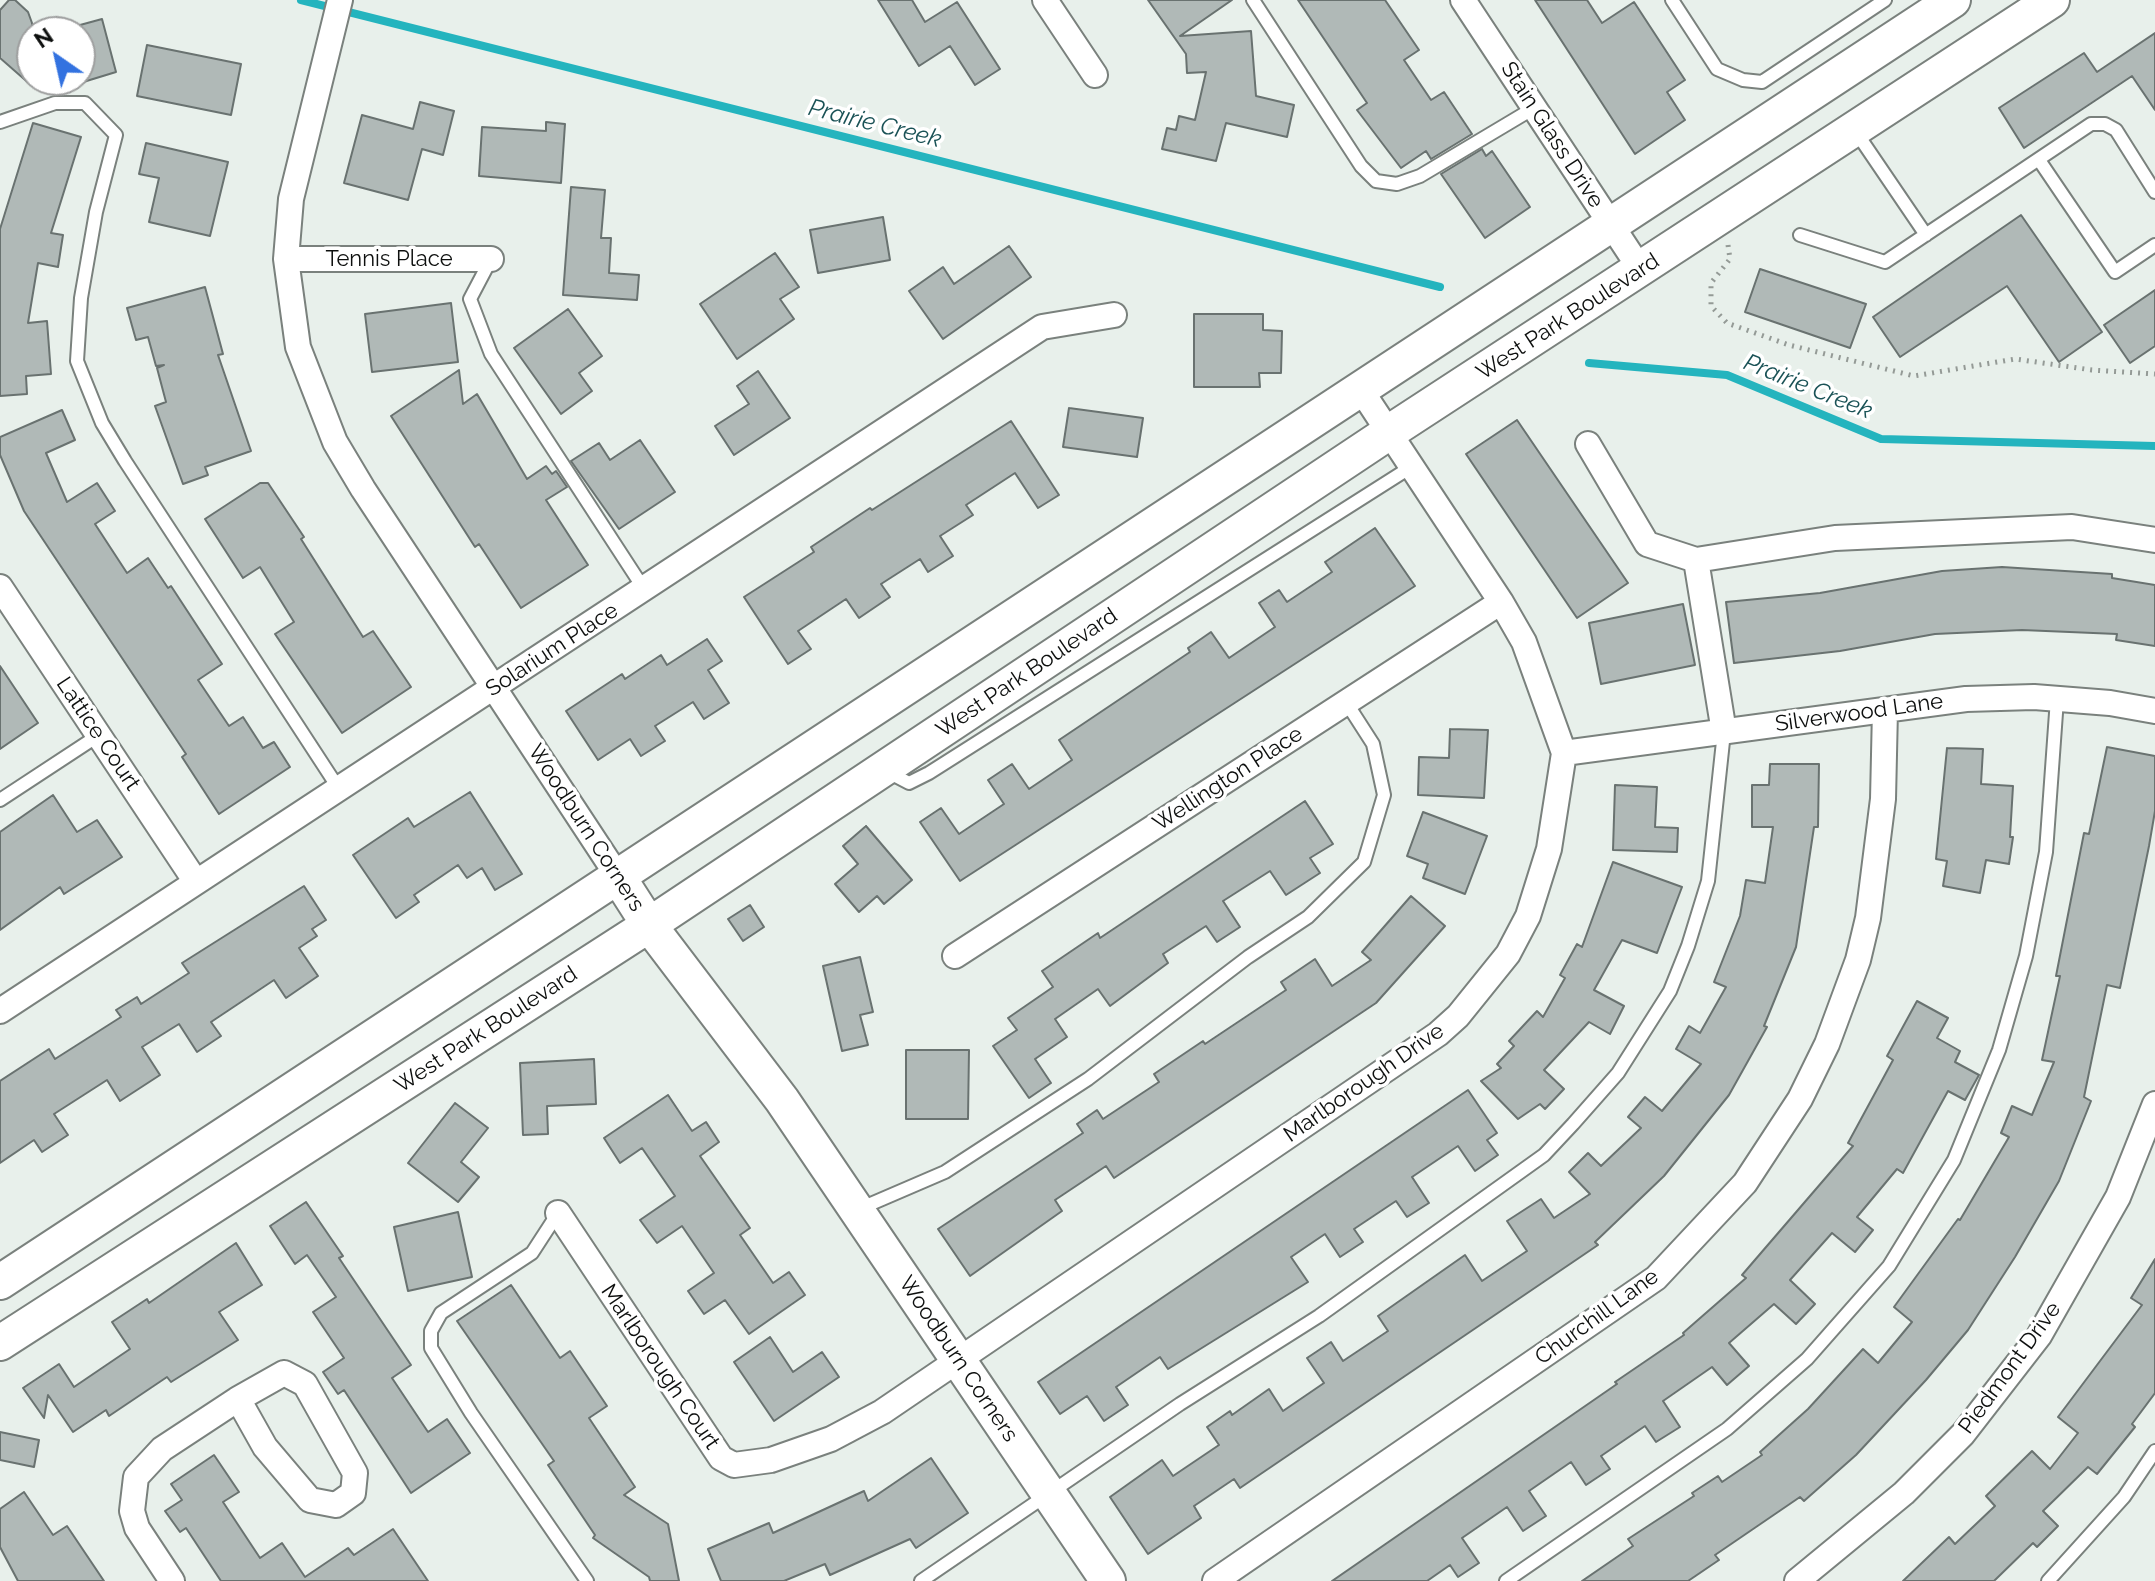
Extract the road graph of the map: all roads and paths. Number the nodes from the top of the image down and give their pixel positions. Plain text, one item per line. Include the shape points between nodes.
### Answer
1 (340, 0) edge
2 (1045, 0) edge
3 (1253, 0) edge
4 (1463, 0) edge
5 (1672, 0) edge
6 (1885, 0) edge
7 (1953, 0) edge
8 (2052, 0) edge
9 (1095, 75) dead end
10 (1534, 108) junction
11 (0, 122) edge
12 (1855, 129) junction
13 (2039, 160) junction
14 (2155, 192) edge
15 (1611, 225) junction
16 (1800, 235) dead end
17 (1926, 235) junction
18 (1728, 245) dead end
19 (2155, 245) edge
20 (286, 259) junction
21 (491, 259) joint
22 (1641, 270) junction
23 (1114, 315) dead end
24 (2155, 374) edge
25 (1359, 387) junction
26 (1388, 433) junction
27 (1588, 444) dead end
28 (1411, 467) junction
29 (2155, 540) edge
30 (1696, 560) junction
31 (0, 588) edge
32 (644, 589) junction
33 (1501, 602) junction
34 (495, 688) junction
35 (2057, 699) junction
36 (1346, 702) junction
37 (1885, 710) junction
38 (2155, 711) edge
39 (1724, 732) junction
40 (99, 735) junction
41 (1564, 753) junction
42 (883, 769) junction
43 (339, 789) junction
44 (0, 800) edge
45 (617, 875) junction
46 (196, 882) junction
47 (649, 925) junction
48 (955, 956) dead end
49 (0, 1011) edge
50 (2155, 1104) edge
51 (857, 1210) junction
52 (558, 1213) joint
53 (0, 1282) edge
54 (0, 1343) edge
55 (959, 1361) junction
56 (238, 1399) junction
57 (2155, 1451) edge
58 (1051, 1495) junction
59 (172, 1581) edge
60 (587, 1581) edge
61 (921, 1581) edge
62 (1108, 1581) edge
63 (1215, 1581) edge
64 (1506, 1581) edge
65 (1797, 1581) edge
66 (2048, 1581) edge

1 - 20 street, Woodburn Corners via 296,169
2 - 9 street
3 - 10 lane via 1376,181 1397,184 1420,176
4 - 10 street, Stain Glass Drive
5 - 6 lane via 1717,69 1762,82
7 - 15 main road
8 - 12 main road, West Park Boulevard
10 - 15 street, Stain Glass Drive
11 - 43 lane via 55,103 85,103 116,135 81,298 77,361 102,423 125,461
12 - 17 lane
12 - 22 main road, West Park Boulevard
13 - 14 lane via 2091,124 2105,124 2116,130
13 - 17 lane
13 - 19 lane via 2115,272
15 - 22 street, Stain Glass Drive
15 - 25 main road
16 - 17 lane via 1885,262
18 - 24 path via 1730,259 1711,283 1711,306 1727,323 1789,345 1914,376 2015,359
20 - 21 street, Tennis Place
20 - 34 street, Woodburn Corners via 298,347 335,442
21 - 32 lane via 470,299 491,354
22 - 26 main road, West Park Boulevard
23 - 32 street, Solarium Place via 1042,327
25 - 26 street, Marlborough Drive
25 - 45 main road
26 - 28 street, Marlborough Drive
26 - 42 main road, West Park Boulevard
27 - 30 street via 1647,544
28 - 33 street, Marlborough Drive
28 - 42 lane via 929,773 909,783
29 - 30 street via 2072,527 1835,538
30 - 39 street
31 - 40 street, Lattice Court
32 - 34 street, Solarium Place
33 - 36 street, Wellington Place
33 - 41 street, Marlborough Drive via 1524,642
34 - 43 street, Solarium Place
34 - 45 street, Woodburn Corners
35 - 37 street, Silverwood Lane via 1966,699
35 - 38 street, Silverwood Lane
35 - 64 lane via 2046,852 2026,956 1999,1050 1954,1160 1889,1266 1807,1359 1727,1429
36 - 48 street, Wellington Place
36 - 51 lane via 1373,744 1384,795 1364,862 1308,917 1088,1079 945,1172
37 - 39 street, Silverwood Lane
37 - 63 street, Churchill Lane via 1883,799 1858,960 1800,1099 1745,1183 1656,1278
39 - 41 street, Silverwood Lane
39 - 58 lane via 1708,881 1688,946 1670,991 1618,1073 1544,1155 1319,1316 1180,1404
40 - 44 lane
40 - 46 street, Lattice Court
41 - 55 street, Marlborough Drive via 1549,849 1528,916 1508,954 1458,1016
42 - 47 main road, West Park Boulevard
43 - 46 street, Solarium Place
45 - 47 main road, Woodburn Corners
45 - 53 main road
46 - 49 street, Solarium Place
47 - 51 main road, Woodburn Corners via 782,1100
47 - 54 main road, West Park Boulevard
50 - 65 street, Piedmont Drive via 2118,1197 2039,1336 1963,1434 1904,1493
51 - 55 main road, Woodburn Corners
52 - 55 street, Marlborough Court via 705,1436 721,1458 734,1465 771,1460 831,1439
52 - 60 lane via 532,1253 441,1313 431,1331 431,1348
55 - 58 main road, Woodburn Corners
56 - 56 street via 284,1373 305,1384 355,1473 353,1493 336,1505 310,1500 265,1447
56 - 59 street via 162,1449 136,1477 132,1511 137,1528
57 - 66 lane via 2124,1497
58 - 61 lane
58 - 62 main road, Woodburn Corners

